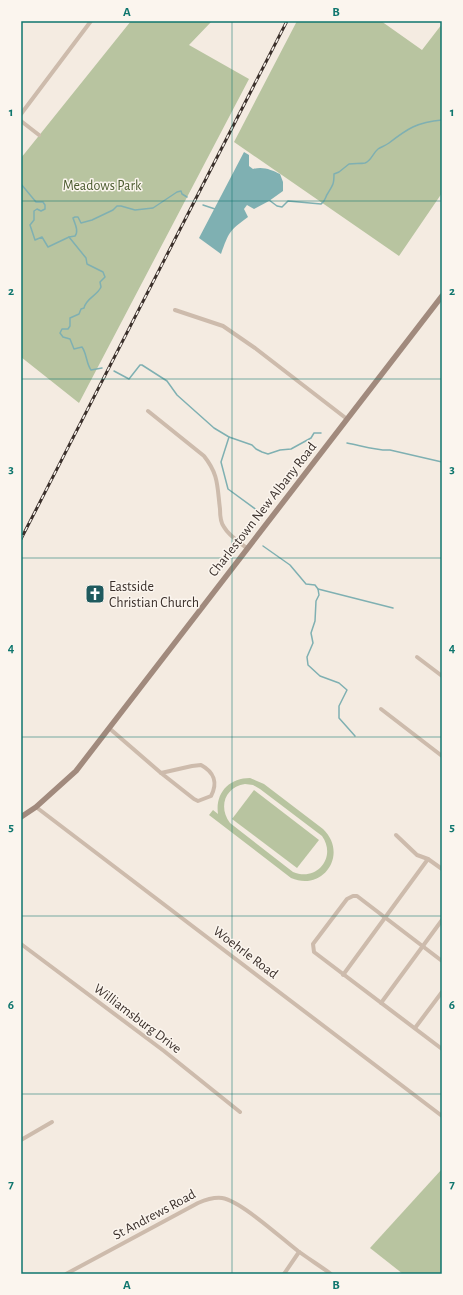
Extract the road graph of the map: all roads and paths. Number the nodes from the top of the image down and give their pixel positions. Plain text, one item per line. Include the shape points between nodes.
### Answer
1 (91, 21) edge
2 (21, 114) edge
3 (21, 121) edge
4 (39, 136) dead end
5 (442, 296) edge
6 (175, 310) dead end
7 (148, 411) dead end
8 (347, 419) junction
9 (247, 548) junction
10 (417, 657) dead end
11 (442, 676) edge
12 (381, 709) dead end
13 (109, 728) junction
14 (442, 756) edge
15 (161, 773) junction
16 (36, 807) junction
17 (21, 816) edge
18 (396, 835) dead end
19 (428, 859) junction
20 (442, 869) edge
21 (386, 917) junction
22 (442, 920) edge
23 (21, 944) edge
24 (423, 946) junction
25 (442, 961) edge
26 (343, 975) junction
27 (442, 992) edge
28 (381, 1003) junction
29 (415, 1028) junction
30 (442, 1049) edge
31 (240, 1112) dead end
32 (442, 1116) edge
33 (52, 1122) dead end
34 (21, 1140) edge
35 (299, 1252) junction
36 (66, 1274) edge
37 (284, 1274) edge
38 (331, 1274) edge

1 - 2 street
3 - 4 street
5 - 8 main road, Charlestown New Albany Road
6 - 8 street via 222,326 255,348
7 - 9 street via 211,464 216,477 224,528
8 - 9 main road, Charlestown New Albany Road
9 - 13 main road, Charlestown New Albany Road
10 - 11 street
12 - 14 street
13 - 15 street
13 - 16 main road, Charlestown New Albany Road via 76,771
15 - 15 street via 198,801 211,796 216,784 214,776 201,765
16 - 17 main road, Charlestown New Albany Road
16 - 32 street, Woehrle Road
18 - 19 street via 417,855
19 - 20 street
19 - 21 street
21 - 24 street
21 - 26 street
21 - 26 street via 357,896 350,897 314,943 314,952
22 - 24 street
23 - 31 street, Williamsburg Drive via 164,1051
24 - 25 street
24 - 28 street
26 - 28 street
27 - 29 street
28 - 29 street
29 - 30 street
33 - 34 street
35 - 36 street, St Andrews Road via 243,1208 223,1198 215,1198 198,1203
35 - 37 street
35 - 38 street, St Andrews Road

